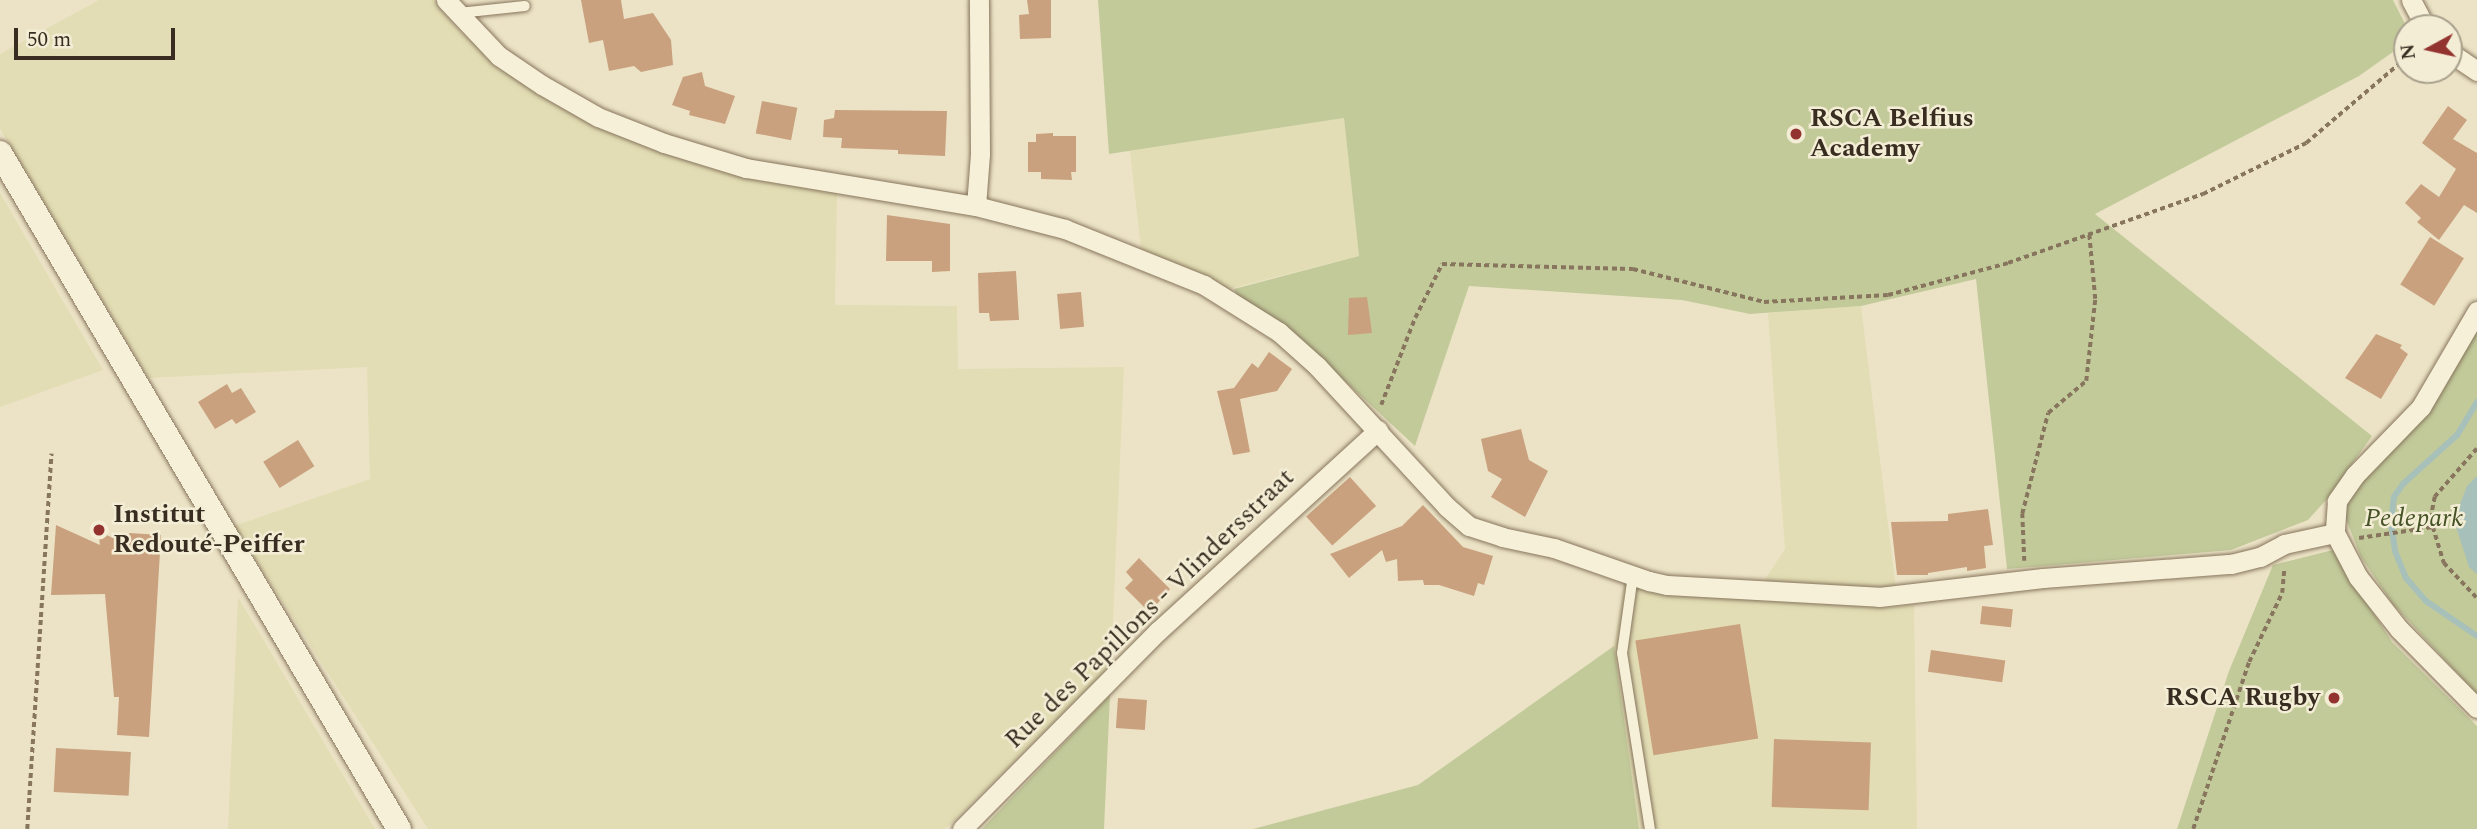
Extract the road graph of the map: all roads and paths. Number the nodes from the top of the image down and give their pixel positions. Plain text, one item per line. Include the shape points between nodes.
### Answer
1 (979, 0) edge
2 (525, 6) dead end
3 (453, 7) edge
4 (2393, 69) edge
5 (0, 153) edge
6 (976, 206) junction
7 (2089, 234) junction
8 (2477, 311) edge
9 (1373, 425) junction
10 (2477, 449) edge
11 (51, 454) dead end
12 (2433, 527) junction
13 (2335, 533) junction
14 (2369, 536) dead end
15 (2284, 544) junction
16 (1633, 575) junction
17 (2025, 580) junction
18 (2477, 598) edge
19 (2477, 708) edge
20 (27, 829) edge
21 (399, 829) edge
22 (962, 829) edge
23 (1650, 829) edge
24 (2193, 829) edge

1 - 6 street
2 - 3 lane
3 - 6 street via 499,56 542,85 598,117 664,143 746,168
4 - 7 path via 2306,143 2203,194
5 - 21 street
6 - 9 street via 1065,229 1204,285 1279,332
7 - 9 path via 2008,263 1888,295 1764,302 1633,269 1442,264 1415,317
7 - 17 path via 2095,299 2086,381 2048,413 2022,514
8 - 13 street via 2421,407 2355,475 2337,501
9 - 16 street via 1469,526
9 - 22 street, Rue des Papillons - Vlindersstraat via 1158,631
10 - 12 path via 2435,497
11 - 20 path
12 - 14 path
12 - 18 path via 2444,563
13 - 15 street
13 - 19 street via 2358,577 2399,629
15 - 17 street via 2260,557 2231,564
15 - 24 path via 2282,593 2249,662
16 - 17 street via 1667,585 1879,597
16 - 23 lane via 1622,653

